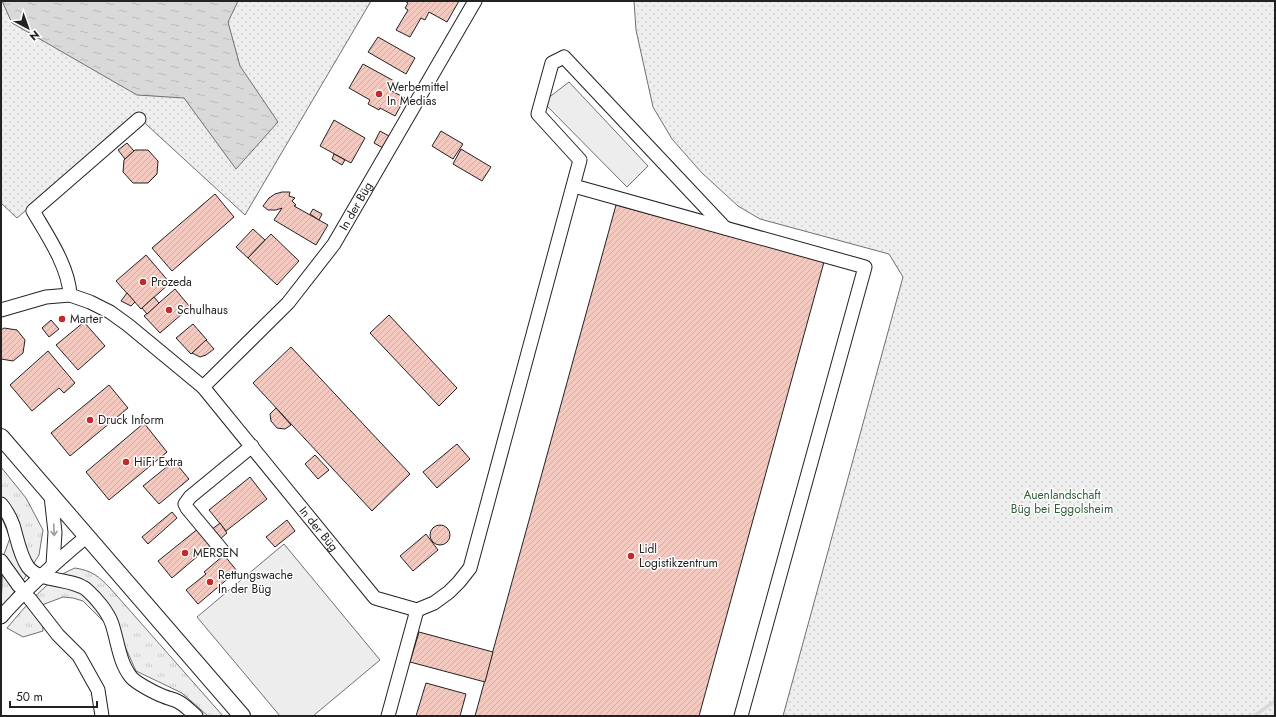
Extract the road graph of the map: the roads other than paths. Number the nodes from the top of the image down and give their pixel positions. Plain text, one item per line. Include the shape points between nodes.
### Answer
1 (475, 1) edge
2 (138, 119) dead end
3 (574, 186) junction
4 (725, 228) junction
5 (70, 295) junction
6 (1, 310) edge
7 (203, 387) junction
8 (1, 437) edge
9 (252, 446) junction
10 (51, 496) junction
11 (1, 504) edge
12 (86, 537) junction
13 (222, 550) dead end
14 (1, 562) edge
15 (53, 565) junction
16 (41, 576) junction
17 (19, 586) dead end
18 (30, 599) dead end
19 (417, 610) junction
20 (1, 617) edge
21 (102, 716) edge
22 (196, 716) edge
23 (242, 716) edge
24 (388, 716) edge
25 (741, 716) edge

1 - 7 street, In der Büg via 334,244 288,303
2 - 5 street via 33,211 62,264 70,284
3 - 4 street
3 - 4 street via 580,160 538,114 552,63 564,57
3 - 19 street via 470,568 449,592 434,603
4 - 25 street via 865,267
5 - 6 street, In der Büg via 46,297
5 - 7 street, In der Büg via 116,316
7 - 9 street, In der Büg
8 - 10 main road
9 - 13 street via 190,497 185,504
9 - 19 street, In der Büg via 375,598
10 - 12 main road
10 -> 15 street via 55,532
11 - 16 street via 9,516 27,566
12 - 15 street
12 - 23 main road
14 - 17 street
15 - 16 street
16 - 20 street
16 - 22 street via 74,583 88,591 112,623 124,666 132,679 178,701
18 - 21 street via 58,635 79,656 98,690
19 - 24 street

